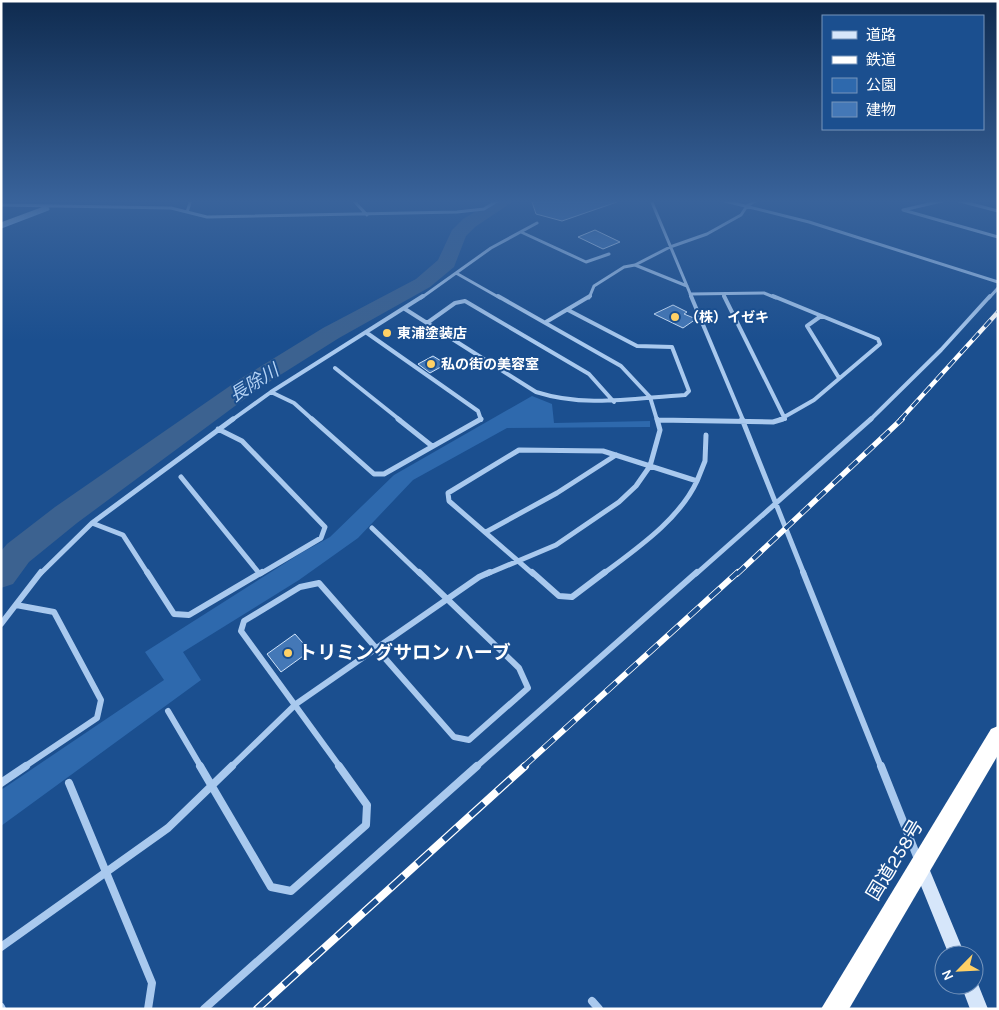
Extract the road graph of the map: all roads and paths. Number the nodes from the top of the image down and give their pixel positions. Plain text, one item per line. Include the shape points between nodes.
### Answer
1 (493, 247) edge
2 (554, 247) edge
3 (670, 247) joint
4 (889, 247) edge
5 (610, 254) dead end
6 (635, 265) junction
7 (456, 274) junction
8 (998, 282) edge
9 (687, 286) junction
10 (998, 288) edge
11 (690, 294) junction
12 (723, 294) junction
13 (405, 309) junction
14 (568, 310) junction
15 (821, 316) junction
16 (546, 322) junction
17 (427, 323) junction
18 (367, 333) junction
19 (335, 368) dead end
20 (839, 378) junction
21 (271, 392) junction
22 (650, 397) junction
23 (614, 402) junction
24 (785, 419) junction
25 (658, 420) junction
26 (743, 421) junction
27 (218, 429) junction
28 (706, 434) dead end
29 (432, 446) junction
30 (616, 455) junction
31 (650, 466) junction
32 (181, 477) dead end
33 (698, 481) junction
34 (776, 505) junction
35 (92, 523) junction
36 (372, 528) dead end
37 (486, 532) junction
38 (519, 561) junction
39 (259, 573) junction
40 (448, 598) junction
41 (16, 605) junction
42 (1, 624) edge
43 (376, 648) junction
44 (296, 704) junction
45 (168, 711) dead end
46 (998, 736) edge
47 (1, 783) edge
48 (69, 783) dead end
49 (211, 785) junction
50 (920, 864) junction
51 (106, 874) junction
52 (954, 945) edge
53 (1, 947) edge
54 (974, 995) edge
55 (592, 1001) dead end
56 (148, 1009) edge
57 (204, 1009) edge
58 (599, 1009) edge
59 (834, 1009) edge
60 (980, 1009) edge

1 - 7 street
2 - 5 street via 586,262
3 - 6 street
3 - 9 street
4 - 8 street
6 - 9 street
6 - 14 street via 624,267 594,286 590,298
7 - 13 street
7 - 16 street
9 - 11 street
10 - 34 street via 865,425
11 - 12 street
11 - 26 street
12 - 15 street via 764,294
12 - 24 street
13 - 17 street
13 - 18 street
14 - 16 street
14 - 22 street via 637,346 672,347 689,391 685,395
15 - 20 street via 806,326
15 - 20 street via 878,339 880,344
16 - 22 street via 621,366
17 - 23 street via 536,392 570,403
17 - 23 street via 455,303 465,302 589,374
18 - 21 street
18 - 29 street via 478,411 481,420
19 - 29 street
20 - 24 street
21 - 27 street
21 - 29 street via 294,403 374,474 384,474
22 - 23 street
22 - 25 street
24 - 26 street
25 - 26 street
25 - 31 street via 660,430
26 - 34 street
27 - 35 street
27 - 39 street via 242,441 325,526 321,538
28 - 33 street via 705,463
30 - 31 street
30 - 37 street via 557,493
30 - 37 street via 603,451 519,450 448,493 449,501
31 - 33 street
31 - 38 street via 619,502 556,545
32 - 39 street
33 - 38 street via 684,504 661,527 572,597 559,596
34 - 50 street
34 - 57 street
35 - 39 street via 123,535 174,614 189,615
35 - 41 street via 44,568
36 - 40 street
37 - 38 street
38 - 40 street via 479,577
40 - 43 street
40 - 43 street via 519,668 528,688 469,740 454,737
41 - 42 street
41 - 47 street via 54,612 102,700 97,718
43 - 44 street
43 - 44 street via 318,583 300,587 244,621 241,631
44 - 49 street
44 - 49 street via 367,805 366,825 290,891 271,887
45 - 49 street
46 - 50 highway, 国道258号
48 - 51 street
49 - 51 street via 168,828
50 - 52 street
50 - 59 highway, 国道258号
51 - 53 street
51 - 56 street via 152,983
54 - 60 street
55 - 58 street

